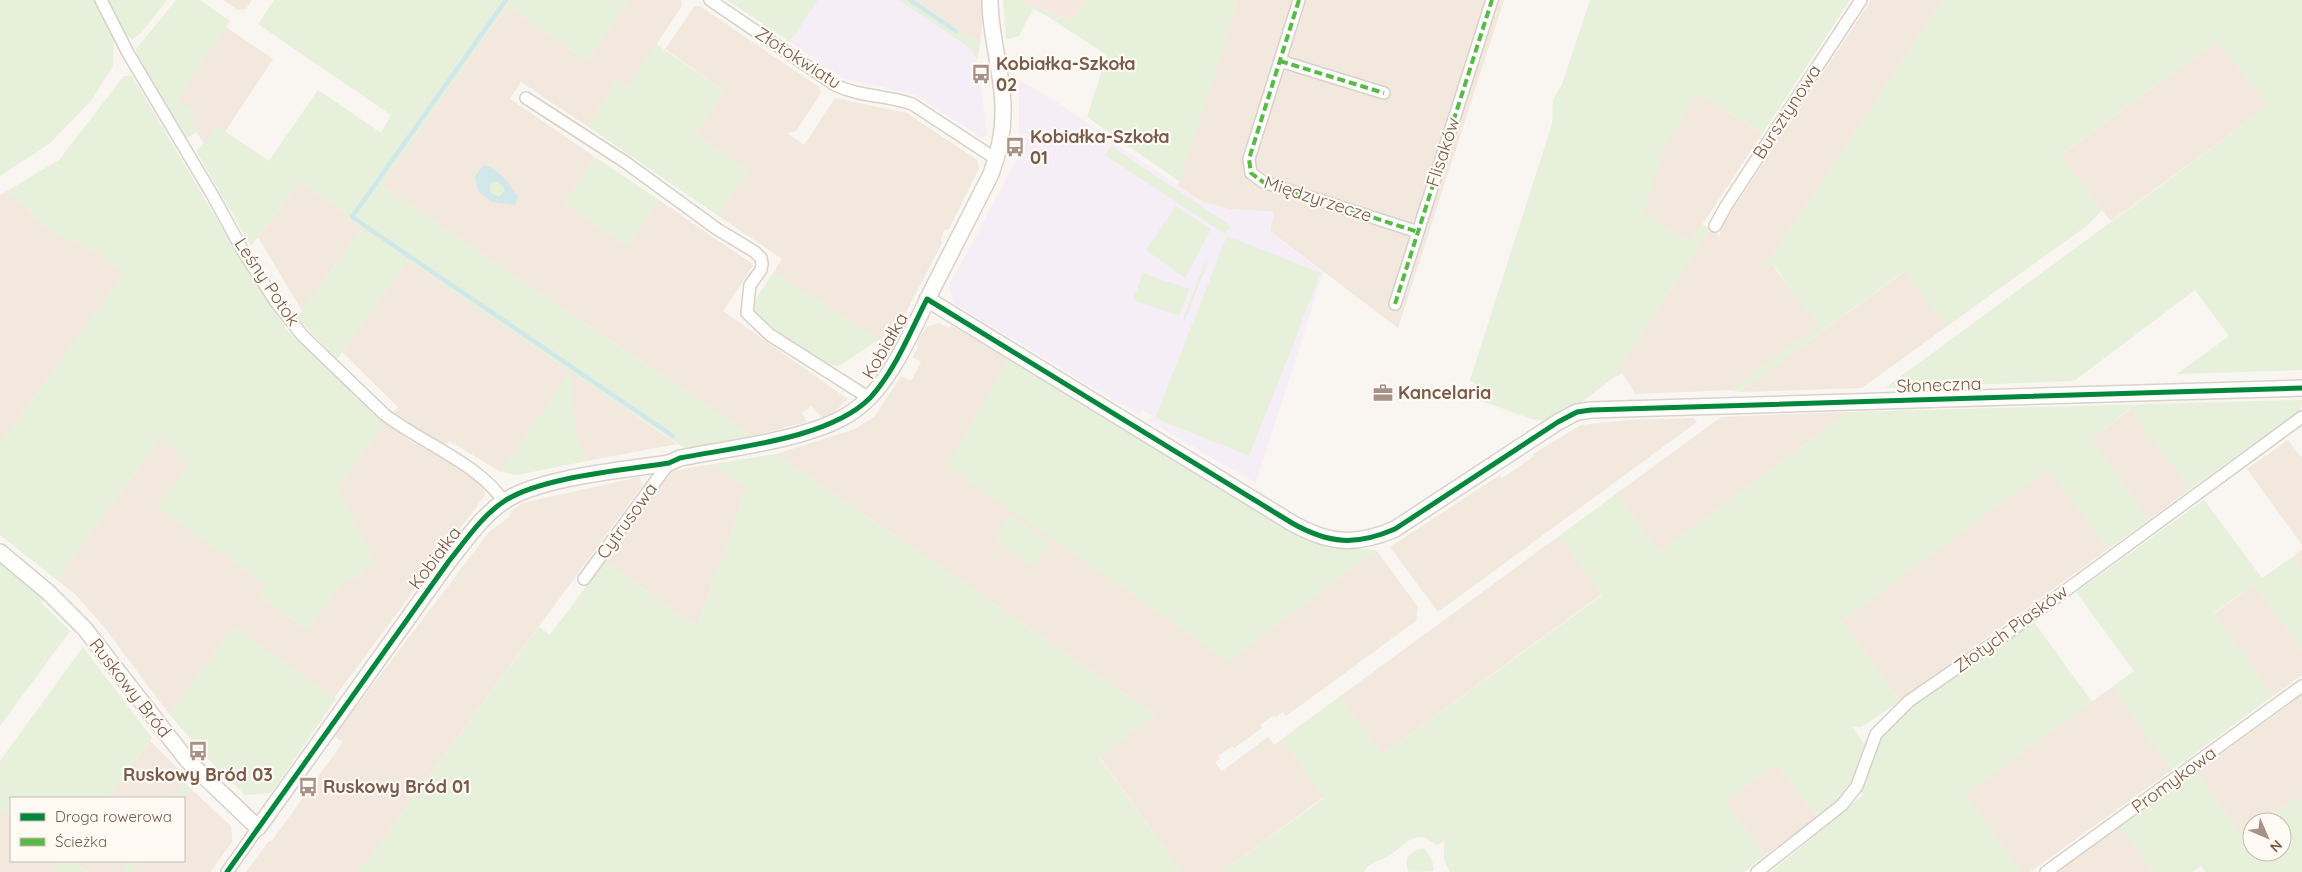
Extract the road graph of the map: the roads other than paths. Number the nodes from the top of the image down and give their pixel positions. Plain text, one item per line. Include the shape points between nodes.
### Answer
1 (101, 0) edge
2 (710, 0) edge
3 (990, 0) edge
4 (1299, 0) edge
5 (1492, 0) edge
6 (1861, 0) edge
7 (1280, 60) junction
8 (1384, 93) dead end
9 (526, 98) dead end
10 (996, 159) junction
11 (1715, 226) dead end
12 (1418, 232) junction
13 (927, 299) junction
14 (1395, 304) dead end
15 (2302, 388) edge
16 (869, 398) junction
17 (2302, 417) edge
18 (670, 462) junction
19 (504, 502) junction
20 (0, 552) edge
21 (584, 579) dead end
22 (2302, 686) edge
23 (258, 828) junction
24 (227, 872) edge
25 (1757, 872) edge
26 (2046, 872) edge

1 - 19 street, Leśny Potok via 128,53 214,196 243,251 286,316 384,414 481,476 496,489
2 - 10 street, Złotokwiatu via 836,85 857,93 912,104
3 - 10 street, Kobiałka via 1003,106 1001,141
4 - 7 street, Międzyrzecze
5 - 12 street, Flisaków
6 - 11 street, Bursztynowa
7 - 8 street
7 - 12 street, Międzyrzecze via 1249,158 1249,168 1254,177
9 - 16 street via 625,162 716,229 755,252 762,264 750,285 747,313 770,335
10 - 13 street, Kobiałka
12 - 14 street, Flisaków
13 - 15 street, Słoneczna via 1307,532 1335,540 1367,540 1395,528 1577,412
13 - 16 street, Kobiałka via 887,374
16 - 18 street, Kobiałka via 849,415 819,428
17 - 25 street, Złotych Piasków via 2005,635 1909,701 1876,734 1857,786 1842,805
18 - 19 street, Kobiałka via 537,487
18 - 21 street, Cytrusowa
19 - 23 street, Kobiałka via 477,527 449,561
20 - 23 street, Ruskowy Bród via 48,592 85,629 187,760
22 - 26 street, Promykowa
23 - 24 street, Kobiałka

